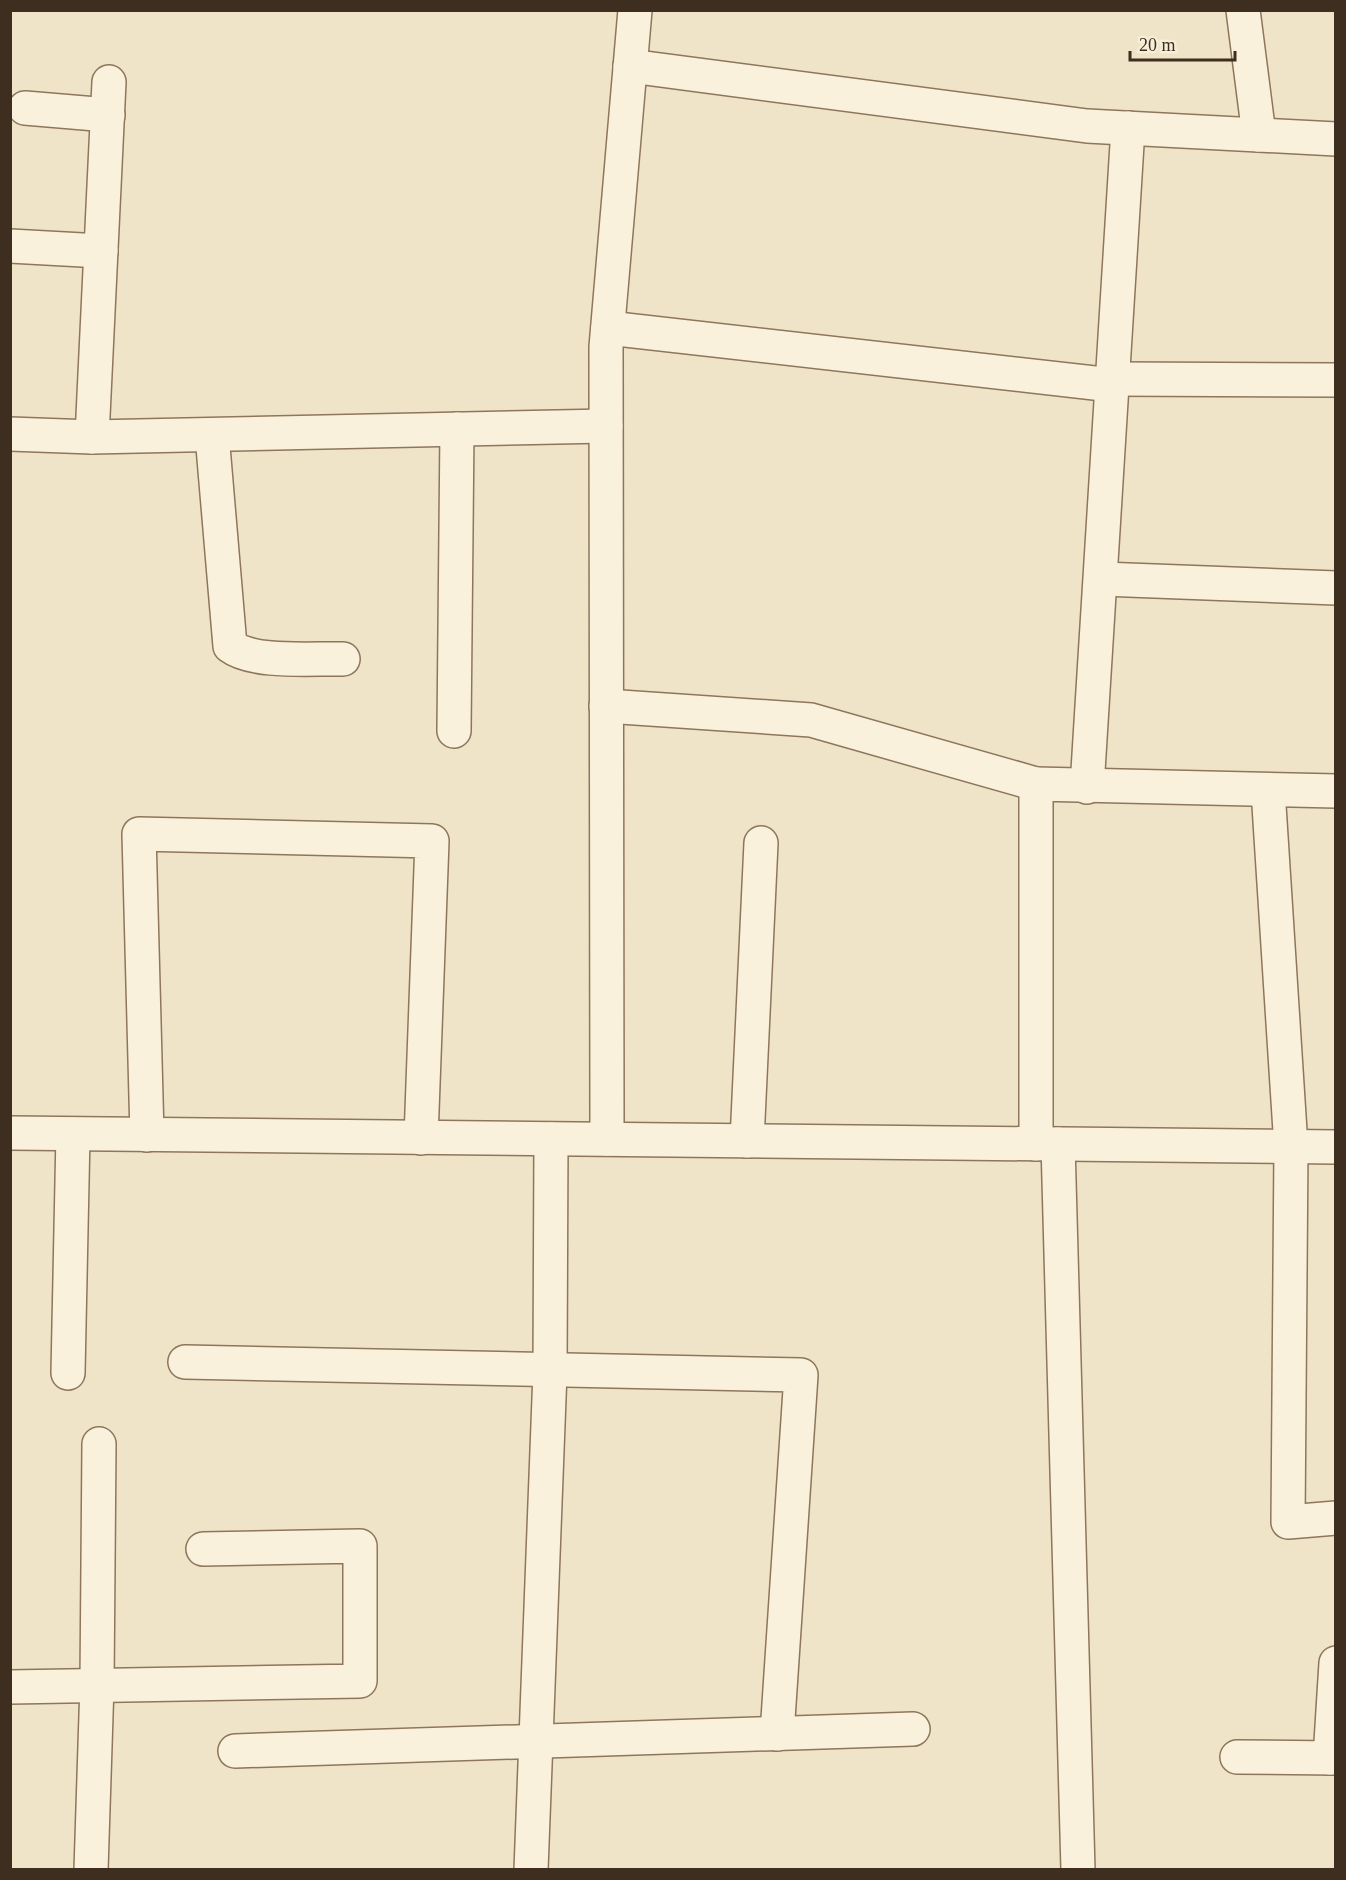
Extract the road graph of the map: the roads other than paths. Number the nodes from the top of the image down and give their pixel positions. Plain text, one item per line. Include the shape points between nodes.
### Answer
1 (635, 10) edge
2 (1243, 10) edge
3 (630, 66) junction
4 (109, 81) dead end
5 (25, 108) dead end
6 (108, 115) junction
7 (1128, 128) junction
8 (1259, 135) junction
9 (1335, 140) edge
10 (10, 246) edge
11 (101, 251) junction
12 (608, 327) junction
13 (1335, 380) edge
14 (1113, 382) junction
15 (606, 426) junction
16 (457, 429) junction
17 (10, 434) edge
18 (212, 435) junction
19 (92, 437) junction
20 (1102, 579) junction
21 (1335, 588) edge
22 (343, 659) dead end
23 (606, 706) junction
24 (454, 731) dead end
25 (1036, 784) junction
26 (1087, 787) junction
27 (1268, 790) junction
28 (1335, 791) edge
29 (761, 843) dead end
30 (10, 1133) edge
31 (73, 1134) junction
32 (147, 1135) junction
33 (421, 1138) junction
34 (551, 1139) junction
35 (607, 1139) junction
36 (747, 1141) junction
37 (1047, 1144) junction
38 (1291, 1147) junction
39 (1335, 1147) edge
40 (185, 1362) dead end
41 (550, 1372) junction
42 (68, 1373) dead end
43 (99, 1444) dead end
44 (1335, 1518) edge
45 (202, 1549) dead end
46 (1335, 1663) edge
47 (97, 1684) junction
48 (10, 1687) edge
49 (913, 1729) dead end
50 (777, 1734) junction
51 (536, 1741) junction
52 (235, 1751) dead end
53 (1237, 1757) dead end
54 (1333, 1758) edge
55 (91, 1869) edge
56 (531, 1869) edge
57 (1078, 1869) edge

1 - 3 street
2 - 8 street
3 - 7 street via 1087,126
3 - 12 street
4 - 6 street
5 - 6 street
6 - 11 street
7 - 8 street
7 - 14 street
8 - 9 street
10 - 11 street
11 - 19 street
12 - 14 street
12 - 15 street
13 - 14 street
14 - 20 street
15 - 16 street
15 - 23 street
16 - 18 street
16 - 24 street
17 - 19 street
18 - 19 street
18 - 22 street via 230,646 239,653 258,657
20 - 21 street
20 - 26 street
23 - 25 street via 811,720
23 - 35 street
25 - 26 street
25 - 37 street
26 - 27 street
27 - 28 street
27 - 38 street
29 - 36 street
30 - 31 street
31 - 32 street
31 - 42 street
32 - 33 street
32 - 33 street via 139,834 432,841
33 - 34 street
34 - 35 street
34 - 41 street
35 - 36 street
36 - 37 street
37 - 38 street
37 - 57 street
38 - 39 street
38 - 44 street via 1288,1522
40 - 41 street
41 - 50 street via 801,1375
41 - 51 street
43 - 47 street
45 - 47 street via 360,1546 360,1681
46 - 54 street
47 - 48 street
47 - 55 street
49 - 50 street
50 - 51 street
51 - 52 street
51 - 56 street
53 - 54 street

